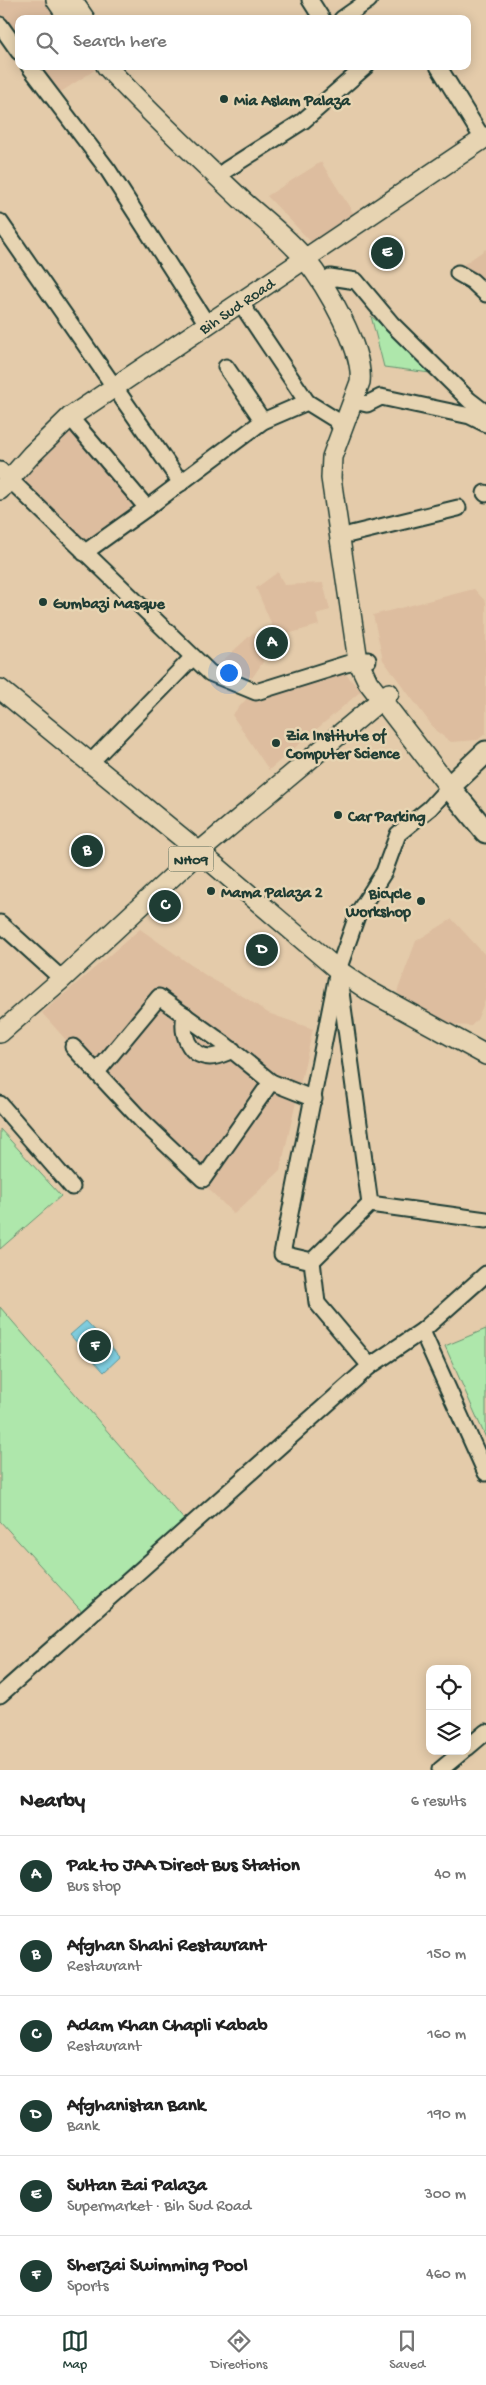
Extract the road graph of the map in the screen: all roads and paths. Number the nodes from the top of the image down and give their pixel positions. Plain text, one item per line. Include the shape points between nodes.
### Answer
1 (56, 0) edge
2 (72, 0) edge
3 (310, 0) edge
4 (369, 0) edge
5 (66, 15) edge
6 (82, 15) edge
7 (319, 15) edge
8 (348, 15) edge
9 (0, 25) edge
10 (15, 46) edge
11 (32, 70) edge
12 (110, 70) edge
13 (127, 70) edge
14 (356, 70) edge
15 (440, 70) edge
16 (486, 138) edge
17 (226, 170) junction
18 (0, 222) edge
19 (309, 256) junction
20 (458, 273) dead end
21 (330, 277) junction
22 (486, 294) edge
23 (240, 302) junction
24 (206, 324) junction
25 (226, 367) dead end
26 (112, 387) junction
27 (307, 402) junction
28 (360, 403) junction
29 (486, 413) edge
30 (70, 417) junction
31 (263, 421) junction
32 (486, 424) edge
33 (342, 430) junction
34 (3, 480) edge
35 (181, 483) junction
36 (147, 508) junction
37 (458, 508) dead end
38 (351, 534) junction
39 (84, 553) junction
40 (193, 657) junction
41 (363, 661) junction
42 (0, 689) edge
43 (385, 697) junction
44 (486, 752) edge
45 (90, 763) junction
46 (486, 770) edge
47 (457, 788) junction
48 (486, 812) edge
49 (486, 832) edge
50 (199, 852) junction
51 (0, 923) edge
52 (338, 970) junction
53 (62, 979) junction
54 (185, 1016) junction
55 (0, 1033) edge
56 (73, 1047) dead end
57 (233, 1050) junction
58 (486, 1054) edge
59 (97, 1072) junction
60 (271, 1082) junction
61 (314, 1099) junction
62 (0, 1104) edge
63 (72, 1187) dead end
64 (370, 1204) junction
65 (486, 1220) edge
66 (312, 1261) junction
67 (486, 1274) edge
68 (422, 1331) junction
69 (370, 1366) junction
70 (486, 1473) edge
71 (0, 1695) edge
72 (486, 1732) edge
73 (471, 1745) edge
74 (458, 1755) edge
75 (440, 1770) edge

1 - 5 main road
2 - 6 main road
3 - 7 street
4 - 8 street
9 - 10 street
11 - 24 street via 108,170
12 - 19 main road via 136,99
13 - 17 main road
14 - 17 street via 303,121
15 - 16 street via 483,139
16 - 19 main road, Bih Sud Road
17 - 19 main road
18 - 26 street
19 - 21 main road
19 - 23 main road, Bih Sud Road
19 - 28 main road via 358,356 362,370
20 - 22 street
21 - 28 main road via 346,303 371,361 372,384
21 - 29 street via 356,281 392,324
23 - 24 main road, Bih Sud Road
23 - 27 street
24 - 26 main road, Bih Sud Road
25 - 31 street
26 - 30 main road, Bih Sud Road
26 - 35 street
27 - 31 street
27 - 33 street via 336,420
28 - 32 street via 381,397 470,416
28 - 33 main road
28 - 38 main road via 342,468
30 - 34 main road, Bih Sud Road
30 - 36 street
31 - 35 street
33 - 41 main road via 332,457 332,478
34 - 39 street
35 - 36 street
36 - 39 street
37 - 38 street
38 - 41 main road
39 - 40 street
40 - 41 street via 210,673 256,692
40 - 45 street
41 - 43 main road via 368,682
42 - 45 main road
43 - 47 main road
43 - 50 main road, NH09
44 - 47 highway
45 - 50 main road
46 - 47 highway
47 - 48 highway
47 - 49 highway
47 - 52 street via 450,801 430,808 398,834 384,872 358,913
50 - 52 main road
50 - 53 main road, NH09
51 - 53 street
52 - 58 main road via 369,991
52 - 61 street
52 - 64 street
53 - 55 main road, NH09
54 - 57 street
54 - 57 street via 184,1035 196,1052 208,1057
54 - 59 street via 159,997
56 - 59 street
57 - 60 street
59 - 60 street via 142,1121 203,1179
60 - 61 street
61 - 66 street via 282,1254
62 - 63 street
64 - 65 street
64 - 66 street
66 - 69 street via 317,1302
67 - 68 street
68 - 69 street
68 - 70 street
69 - 71 street
72 - 73 street
74 - 75 street

